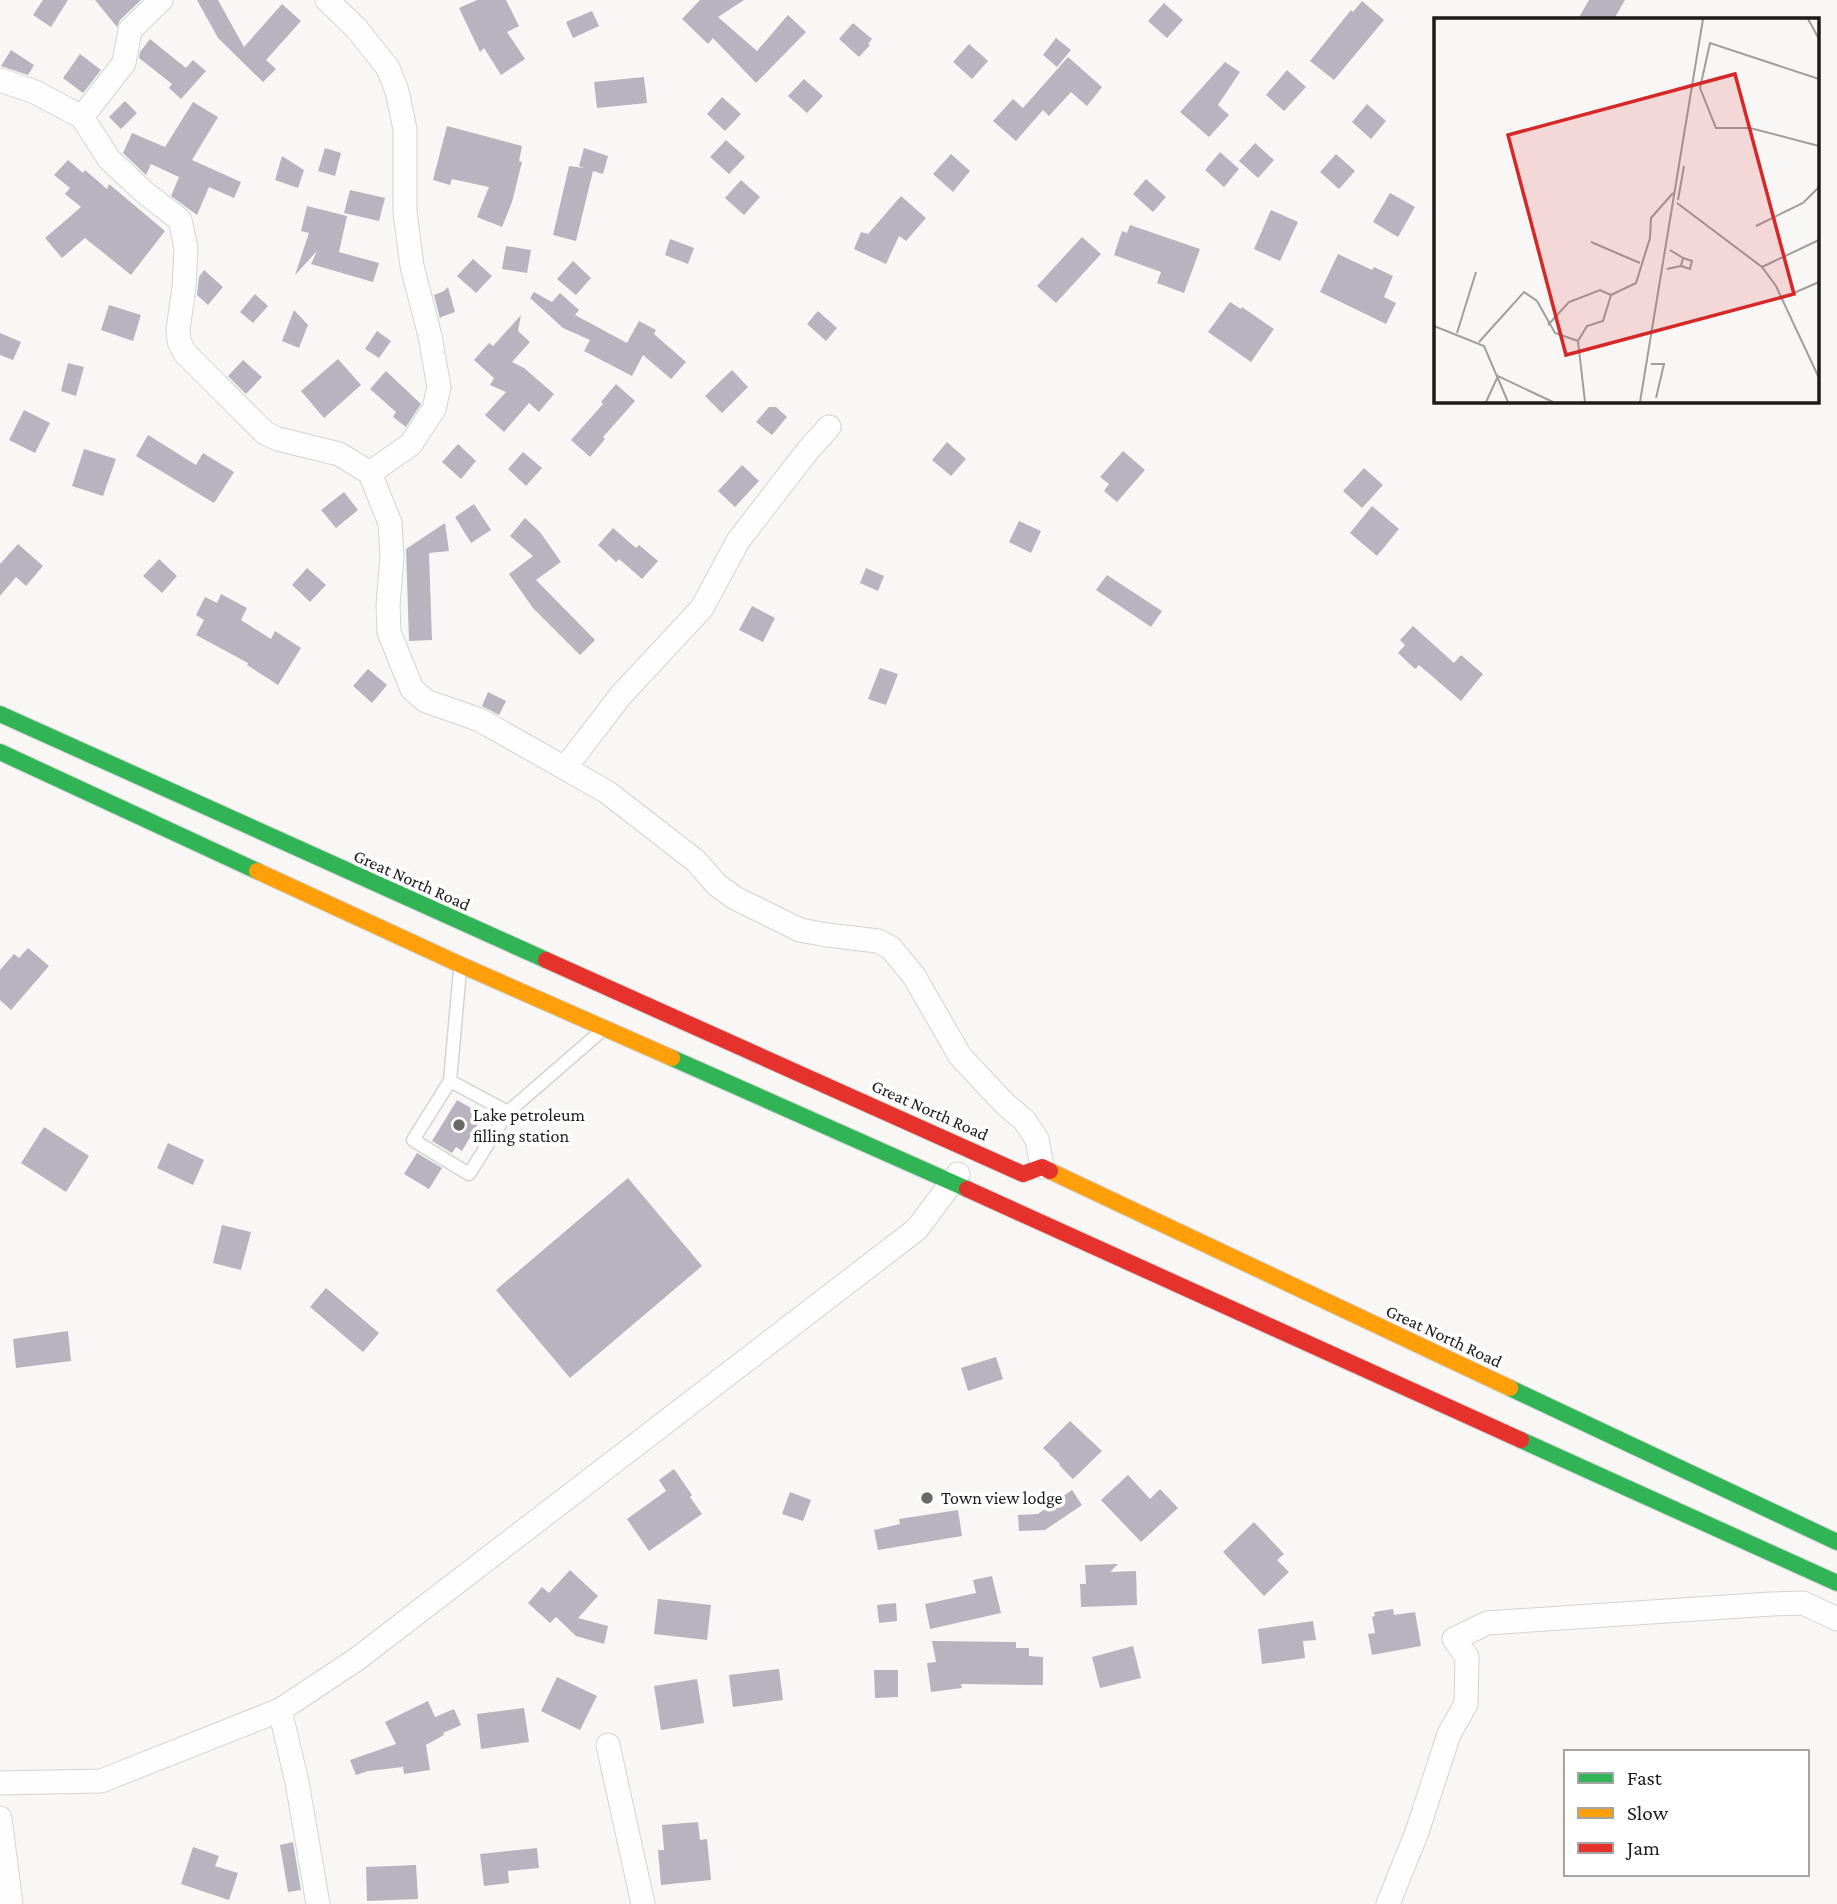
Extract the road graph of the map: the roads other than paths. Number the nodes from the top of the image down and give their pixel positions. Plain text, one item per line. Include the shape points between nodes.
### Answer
1 (161, 0) edge
2 (327, 0) edge
3 (0, 80) edge
4 (82, 117) junction
5 (829, 427) dead end
6 (370, 473) junction
7 (0, 714) edge
8 (0, 752) edge
9 (565, 768) junction
10 (461, 965) junction
11 (605, 1028) junction
12 (450, 1081) junction
13 (508, 1112) junction
14 (972, 1150) junction
15 (1042, 1167) junction
16 (954, 1183) junction
17 (1837, 1542) edge
18 (1837, 1583) edge
19 (1837, 1619) edge
20 (280, 1710) junction
21 (608, 1745) dead end
22 (0, 1783) edge
23 (0, 1818) edge
24 (11, 1904) edge
25 (318, 1904) edge
26 (643, 1904) edge
27 (1388, 1904) edge

1 - 4 street via 130,30 124,63
2 - 6 street via 388,68 397,91 405,129 405,212 439,387 434,408 411,444
3 - 4 street
4 - 6 street via 110,159 180,220 186,248 178,329 185,353 265,433 339,454
5 - 9 street via 738,541 702,608 622,694
6 - 9 street via 390,523 389,632 412,689 426,701 480,720
7 - 14 highway, Great North Road
8 - 10 highway
9 - 15 street via 643,818 735,898 800,930 878,941 891,948 914,976 960,1056 1024,1120 1037,1139
10 - 11 highway
10 - 12 lane
11 - 13 lane
11 - 16 highway
12 - 13 lane
12 - 13 lane via 413,1140 469,1174
14 - 15 highway, Great North Road via 1023,1174
14 - 16 street
15 - 17 highway, Great North Road
16 - 18 highway
16 - 20 street via 917,1229 357,1659
19 - 27 street via 1804,1603 1771,1604 1488,1623 1454,1639 1467,1657 1466,1704 1450,1734
20 - 22 street via 101,1781
20 - 25 street
21 - 26 street
23 - 24 street

